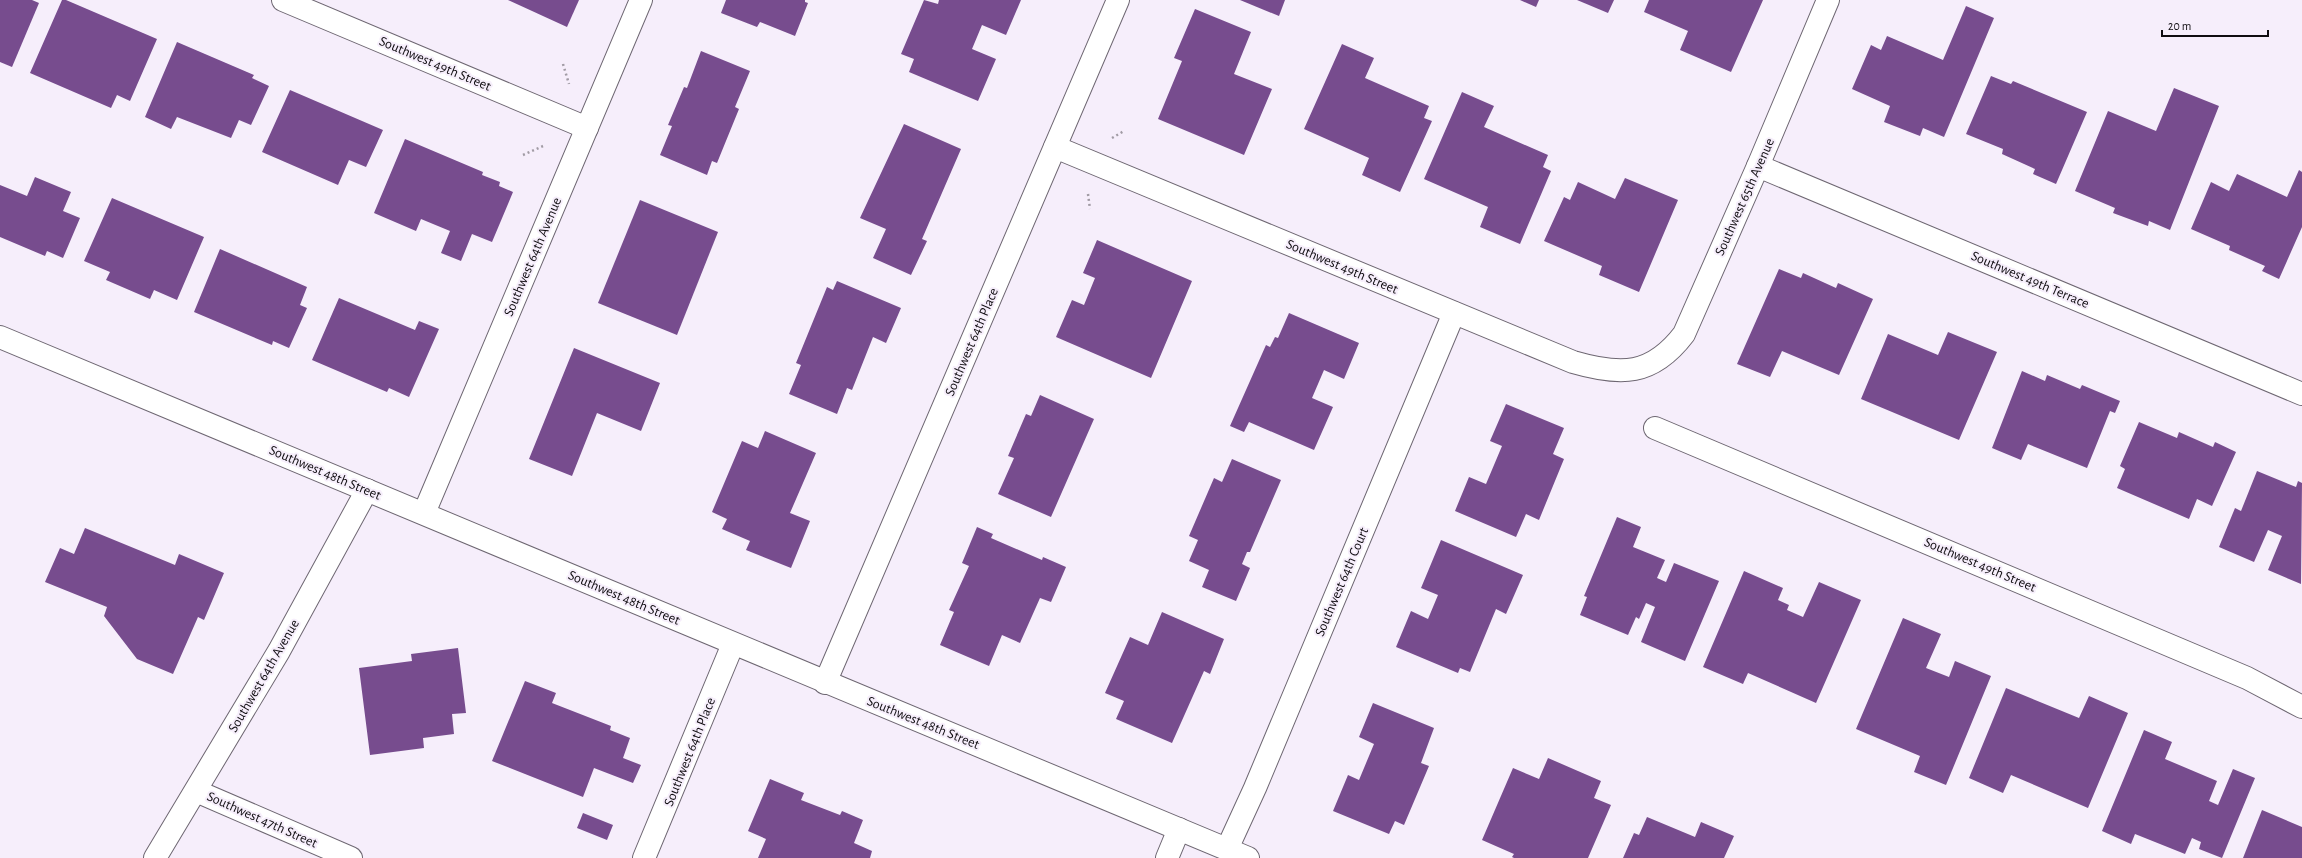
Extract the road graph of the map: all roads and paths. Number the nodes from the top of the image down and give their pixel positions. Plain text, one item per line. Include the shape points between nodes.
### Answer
1 (283, 0) edge
2 (641, 0) edge
3 (1118, 0) edge
4 (1828, 0) edge
5 (563, 64) dead end
6 (569, 84) dead end
7 (587, 128) junction
8 (1124, 131) dead end
9 (1107, 140) dead end
10 (543, 146) dead end
11 (1055, 147) junction
12 (523, 155) dead end
13 (1758, 166) junction
14 (1087, 189) dead end
15 (1090, 209) dead end
16 (1454, 313) junction
17 (0, 338) edge
18 (1634, 370) joint
19 (2302, 394) edge
20 (1655, 428) dead end
21 (367, 490) junction
22 (424, 513) junction
23 (733, 644) junction
24 (825, 683) junction
25 (2302, 707) edge
26 (196, 791) junction
27 (1179, 829) junction
28 (1227, 849) junction
29 (155, 858) edge
30 (351, 858) edge
31 (644, 858) edge
32 (1167, 858) edge
33 (1248, 858) edge

1 - 7 street, Southwest 49th Street
2 - 7 street, Southwest 64th Avenue
3 - 11 street, Southwest 64th Place
4 - 13 street, Southwest 65th Avenue
5 - 6 path
7 - 22 street, Southwest 64th Avenue
8 - 9 path
10 - 12 path
11 - 16 street, Southwest 49th Street
11 - 24 street, Southwest 64th Place
13 - 18 street, Southwest 65th Avenue via 1684,334 1666,355
13 - 19 street, Southwest 49th Terrace
14 - 15 path
16 - 18 street, Southwest 49th Street via 1573,362 1606,370
16 - 28 street, Southwest 64th Court
17 - 21 street, Southwest 48th Street
20 - 25 street, Southwest 49th Street via 2247,678
21 - 22 street, Southwest 48th Street
21 - 26 street, Southwest 64th Avenue via 300,613
22 - 23 street, Southwest 48th Street
23 - 24 street, Southwest 48th Street
23 - 31 street, Southwest 64th Place
24 - 27 street, Southwest 48th Street
26 - 29 street, Southwest 64th Avenue
26 - 30 street, Southwest 47th Street
27 - 28 street, Southwest 48th Street
27 - 32 street
28 - 33 street, Southwest 48th Street

